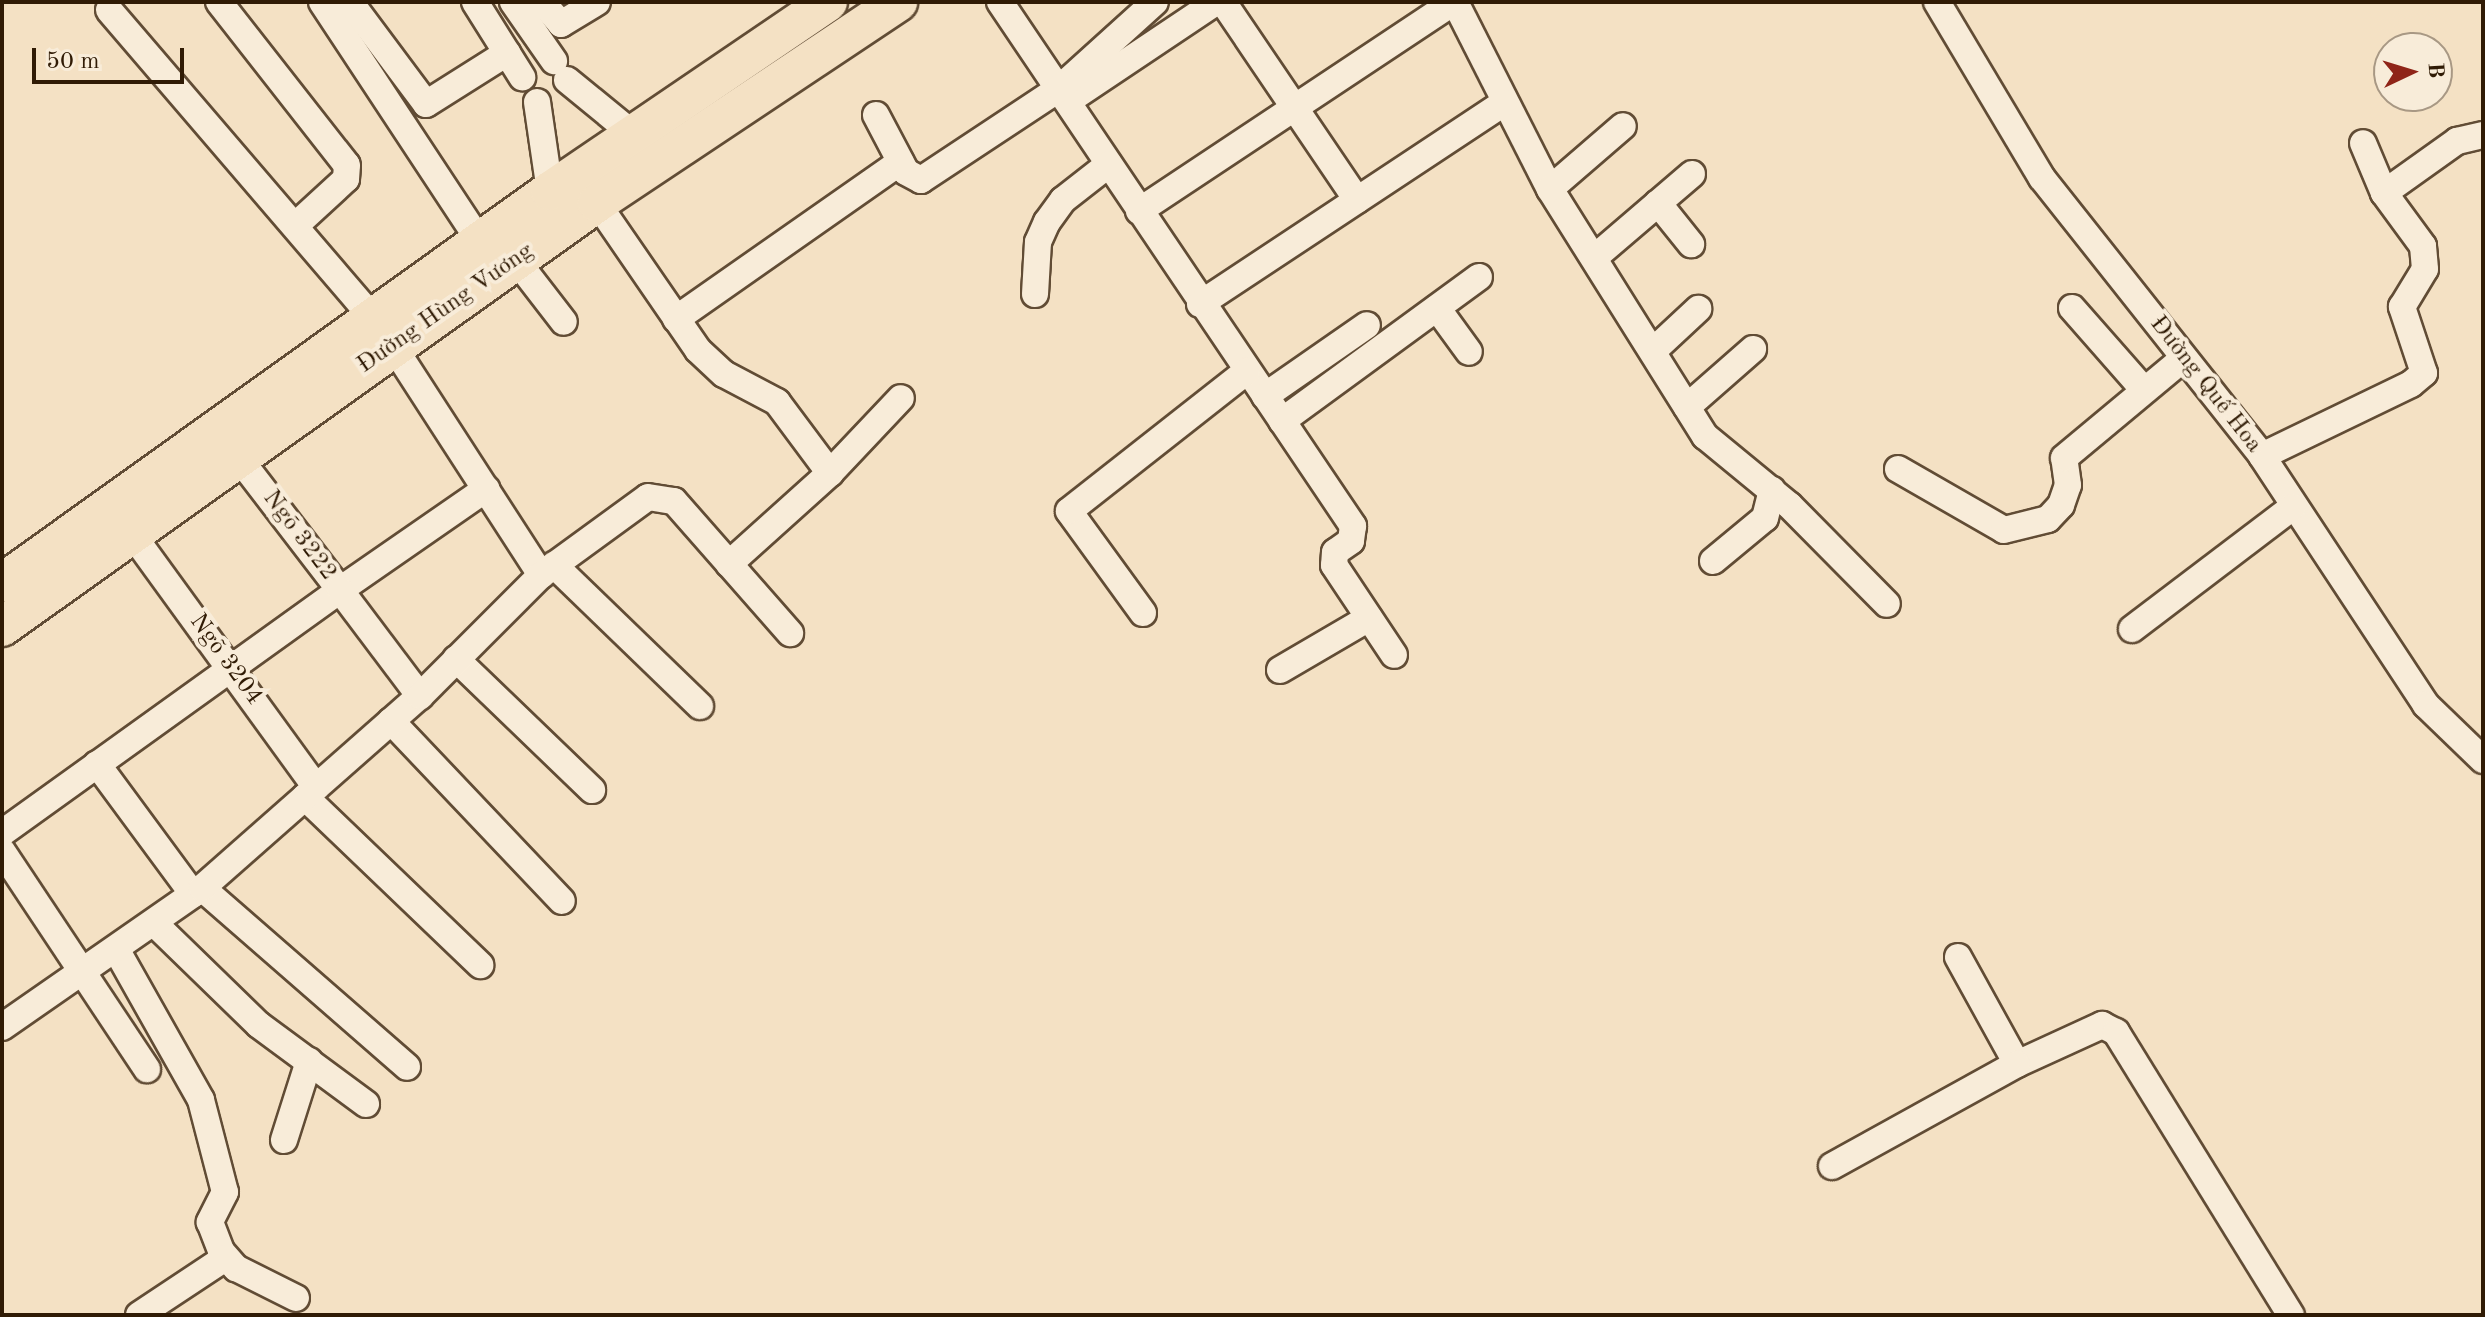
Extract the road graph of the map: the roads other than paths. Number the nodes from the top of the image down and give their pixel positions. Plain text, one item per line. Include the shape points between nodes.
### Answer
1 (219, 2) edge
2 (322, 2) edge
3 (350, 2) edge
4 (475, 2) edge
5 (513, 2) edge
6 (542, 2) edge
7 (597, 2) edge
8 (828, 2) edge
9 (898, 2) edge
10 (1000, 2) edge
11 (1155, 2) edge
12 (1216, 2) edge
13 (1223, 2) edge
14 (1454, 2) edge
15 (1937, 2) edge
16 (109, 10) dead end
17 (507, 53) junction
18 (522, 77) dead end
19 (1064, 94) junction
20 (537, 102) dead end
21 (1504, 103) junction
22 (1294, 106) junction
23 (876, 115) dead end
24 (1623, 126) dead end
25 (633, 134) junction
26 (2483, 135) edge
27 (2363, 143) dead end
28 (900, 162) junction
29 (1109, 164) junction
30 (1692, 174) dead end
31 (1550, 189) junction
32 (550, 191) junction
33 (2384, 193) junction
34 (1357, 200) junction
35 (597, 203) junction
36 (1658, 203) junction
37 (1139, 211) junction
38 (297, 224) junction
39 (1691, 244) dead end
40 (499, 258) junction
41 (1594, 258) junction
42 (1479, 277) dead end
43 (1035, 294) dead end
44 (1200, 304) junction
45 (1437, 308) junction
46 (2072, 308) dead end
47 (1698, 309) dead end
48 (676, 319) junction
49 (564, 322) dead end
50 (1367, 325) dead end
51 (383, 332) junction
52 (1753, 349) dead end
53 (1653, 351) junction
54 (1469, 352) dead end
55 (2184, 358) junction
56 (1247, 371) junction
57 (2144, 390) junction
58 (1265, 396) junction
59 (901, 398) dead end
60 (1687, 407) junction
61 (1282, 421) junction
62 (2262, 456) junction
63 (238, 457) junction
64 (1898, 469) dead end
65 (830, 473) junction
66 (486, 489) junction
67 (1772, 490) junction
68 (2293, 507) junction
69 (132, 534) junction
70 (1713, 561) dead end
71 (729, 564) junction
72 (547, 570) junction
73 (2, 583) edge
74 (340, 590) junction
75 (1887, 604) dead end
76 (1143, 613) dead end
77 (1369, 618) junction
78 (2, 627) edge
79 (2132, 629) dead end
80 (790, 633) dead end
81 (1394, 655) dead end
82 (456, 659) junction
83 (230, 667) junction
84 (1280, 670) dead end
85 (420, 696) junction
86 (700, 706) dead end
87 (391, 721) junction
88 (2483, 760) edge
89 (97, 764) junction
90 (592, 790) dead end
91 (311, 792) junction
92 (3, 851) edge
93 (198, 891) junction
94 (562, 901) dead end
95 (154, 923) junction
96 (116, 949) junction
97 (1958, 957) dead end
98 (480, 965) dead end
99 (83, 972) junction
100 (2, 1027) edge
101 (309, 1061) junction
102 (2017, 1064) junction
103 (407, 1067) dead end
104 (147, 1069) dead end
105 (366, 1104) dead end
106 (284, 1140) dead end
107 (1832, 1166) dead end
108 (225, 1258) junction
109 (296, 1298) dead end
110 (139, 1315) edge
111 (2291, 1315) edge

1 - 38 street via 347,165 346,179
2 - 40 street
3 - 17 street via 426,104
4 - 17 street
5 - 25 street via 560,71
6 - 7 street via 561,24
8 - 25 highway, Đường Hùng Vương
9 - 35 highway, Đường Hùng Vương
10 - 19 street
11 - 19 street
12 - 19 street
13 - 22 street
14 - 21 street
14 - 22 street
15 - 55 street, Đường Quế Hoa via 2042,178
16 - 38 street
17 - 18 street
19 - 28 street via 929,176 910,178
19 - 29 street
20 - 32 street
21 - 31 street
21 - 34 street
22 - 34 street
22 - 37 street
23 - 28 street
24 - 31 street
25 - 32 highway, Đường Hùng Vương
26 - 33 street via 2457,141
27 - 33 street
28 - 48 street
29 - 37 street
29 - 43 street via 1063,200 1047,222 1038,242
30 - 36 street
31 - 41 street
32 - 40 highway, Đường Hùng Vương
33 - 62 street via 2423,246 2425,269 2402,307 2424,373
34 - 44 street
35 - 40 highway, Đường Hùng Vương
35 - 48 street
36 - 39 street
36 - 41 street
37 - 44 street
38 - 51 street
40 - 49 street
40 - 51 highway, Đường Hùng Vương
41 - 53 street
42 - 45 street
44 - 56 street
45 - 54 street
45 - 61 street
46 - 57 street
47 - 53 street
48 - 65 street via 715,367 777,402
50 - 58 street
51 - 63 highway, Đường Hùng Vương
51 - 66 street
51 - 73 highway, Đường Hùng Vương
52 - 60 street
53 - 60 street
55 - 57 street
55 - 62 street, Đường Quế Hoa
56 - 58 street
56 - 76 street via 1069,511
57 - 64 street via 2064,458 2068,485 2061,505 2048,519 2004,530
58 - 61 street
59 - 65 street
60 - 67 street via 1722,455
61 - 77 street via 1353,526 1351,541 1335,552 1334,565
62 - 68 street, Đường Quế Hoa
63 - 69 highway, Đường Hùng Vương
63 - 74 street, Ngõ 3222
65 - 71 street
66 - 72 street
66 - 74 street, Ngõ 3222
67 - 70 street via 1759,525
67 - 75 street
68 - 79 street
68 - 88 street, Đường Quế Hoa via 2426,705
69 - 78 highway, Đường Hùng Vương
69 - 83 street, Ngõ 3204
71 - 72 street via 674,501 661,496 648,497
71 - 80 street
72 - 82 street
72 - 86 street
74 - 83 street
74 - 85 street
77 - 81 street
77 - 84 street
82 - 85 street
82 - 90 street
83 - 89 street
83 - 91 street, Ngõ 3204
85 - 87 street
87 - 91 street
87 - 94 street
89 - 92 street
89 - 93 street
91 - 93 street
91 - 98 street, Ngõ 3204
92 - 99 street
93 - 95 street
93 - 103 street
95 - 96 street
95 - 101 street via 259,1025
96 - 99 street
96 - 108 street via 201,1100 225,1192 210,1222
97 - 102 street
99 - 100 street
99 - 104 street
101 - 105 street
101 - 106 street
102 - 107 street
102 - 111 street via 2102,1025 2116,1032
108 - 109 street via 263,1284
108 - 110 street

